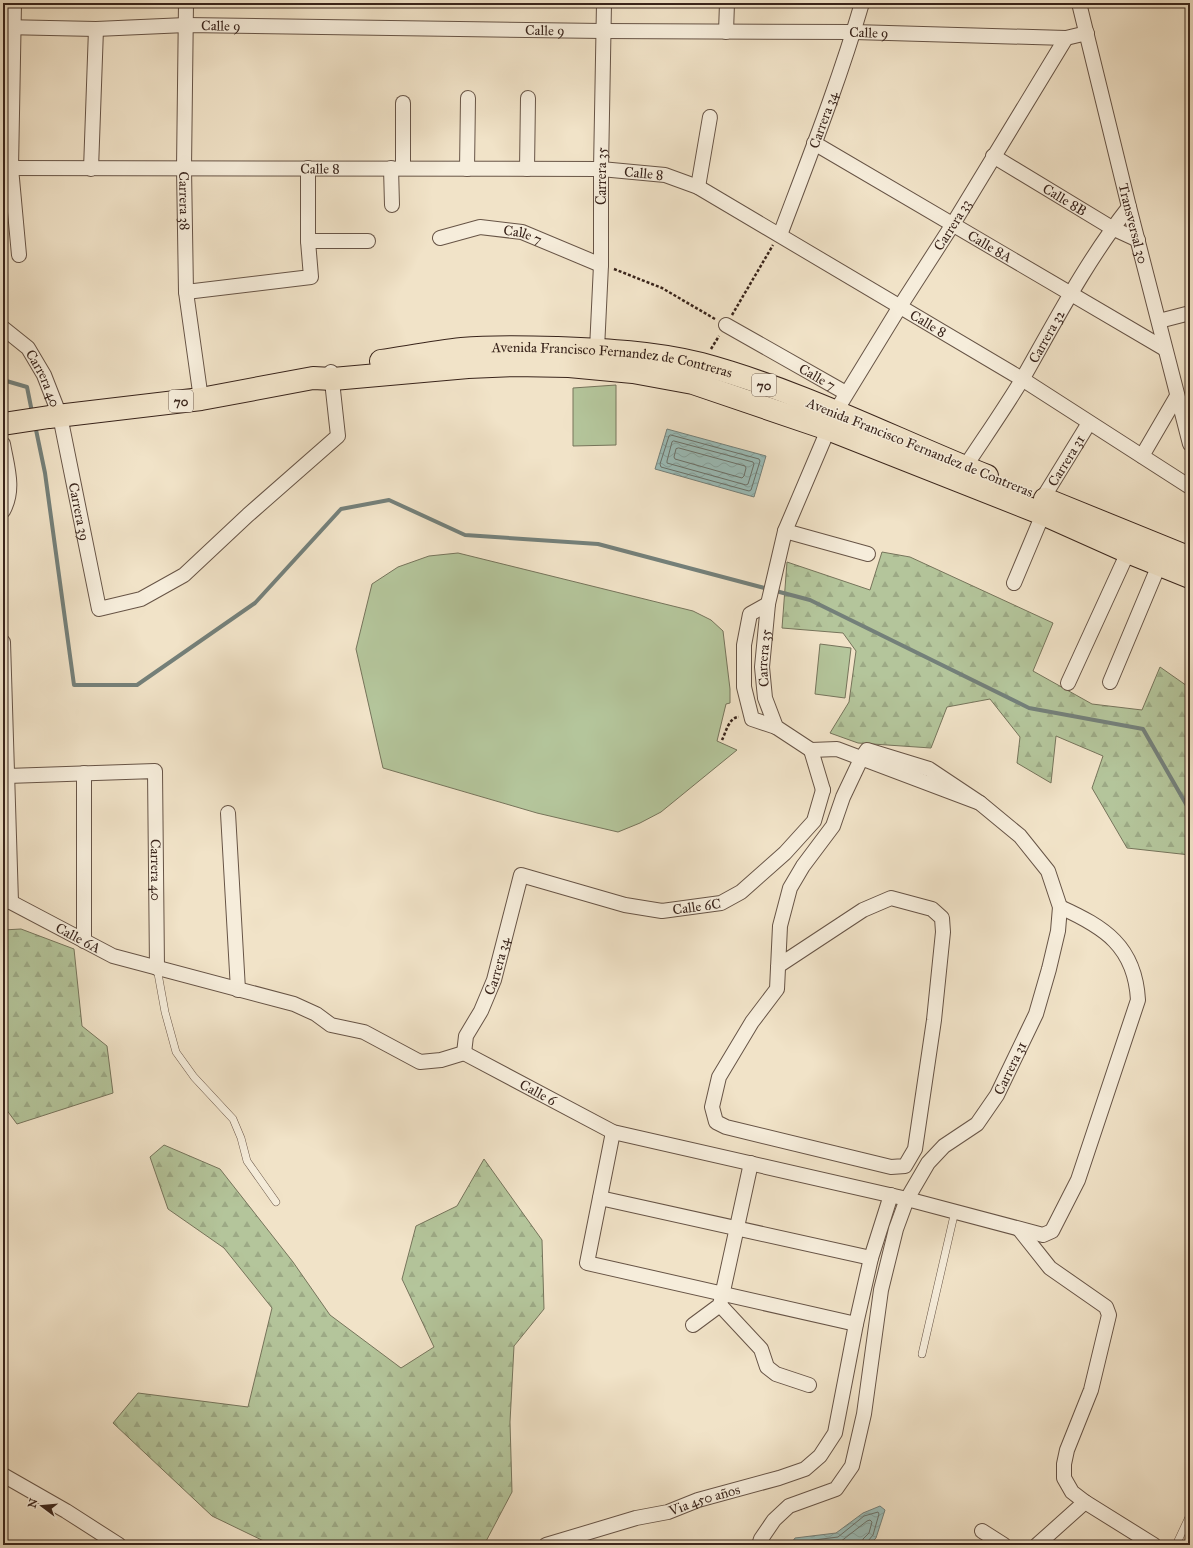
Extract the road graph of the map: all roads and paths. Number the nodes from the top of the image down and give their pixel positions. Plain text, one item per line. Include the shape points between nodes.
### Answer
1 (14, 3) edge
2 (186, 3) edge
3 (604, 3) edge
4 (727, 3) edge
5 (862, 3) edge
6 (1078, 3) edge
7 (186, 25) junction
8 (8, 28) edge
9 (96, 30) junction
10 (603, 31) junction
11 (726, 32) junction
12 (854, 32) junction
13 (1087, 33) junction
14 (1066, 38) junction
15 (468, 98) dead end
16 (528, 98) dead end
17 (402, 103) dead end
18 (710, 117) dead end
19 (814, 143) junction
20 (994, 156) junction
21 (7, 168) edge
22 (184, 168) junction
23 (308, 168) junction
24 (397, 168) junction
25 (91, 169) junction
26 (467, 169) junction
27 (527, 169) junction
28 (601, 169) junction
29 (698, 187) junction
30 (392, 204) dead end
31 (1129, 207) junction
32 (953, 224) junction
33 (1112, 228) junction
34 (780, 235) junction
35 (440, 238) dead end
36 (1138, 240) junction
37 (308, 241) junction
38 (368, 241) dead end
39 (18, 255) dead end
40 (602, 265) junction
41 (186, 292) junction
42 (1070, 294) junction
43 (899, 308) junction
44 (1190, 313) edge
45 (1159, 321) junction
46 (726, 325) junction
47 (3, 328) edge
48 (597, 349) junction
49 (1165, 349) junction
50 (701, 364) junction
51 (325, 375) junction
52 (1022, 379) junction
53 (1177, 396) junction
54 (201, 399) junction
55 (837, 411) junction
56 (54, 416) junction
57 (11, 423) edge
58 (1089, 423) junction
59 (3, 444) edge
60 (1190, 444) edge
61 (1142, 456) junction
62 (965, 467) junction
63 (1190, 487) edge
64 (1043, 506) junction
65 (3, 511) edge
66 (785, 531) junction
67 (1128, 552) junction
68 (868, 554) dead end
69 (1190, 558) edge
70 (1159, 565) junction
71 (1190, 577) edge
72 (1014, 583) dead end
73 (769, 599) junction
74 (3, 642) edge
75 (1110, 682) dead end
76 (1068, 683) dead end
77 (752, 719) junction
78 (776, 727) junction
79 (722, 740) dead end
80 (811, 750) junction
81 (861, 759) junction
82 (84, 773) junction
83 (7, 776) junction
84 (823, 790) junction
85 (843, 797) junction
86 (228, 813) dead end
87 (521, 875) joint
88 (7, 900) edge
89 (1060, 907) junction
90 (84, 941) junction
91 (778, 942) junction
92 (805, 948) junction
93 (778, 966) junction
94 (157, 968) junction
95 (238, 990) junction
96 (464, 1053) junction
97 (613, 1132) junction
98 (752, 1163) junction
99 (892, 1195) junction
100 (600, 1198) junction
101 (907, 1199) junction
102 (276, 1202) dead end
103 (955, 1212) junction
104 (737, 1228) junction
105 (1018, 1229) junction
106 (871, 1258) junction
107 (722, 1299) junction
108 (856, 1324) junction
109 (693, 1326) dead end
110 (922, 1354) dead end
111 (809, 1385) dead end
112 (3, 1475) edge
113 (1085, 1502) junction
114 (1190, 1515) edge
115 (982, 1531) dead end
116 (119, 1545) edge
117 (546, 1545) edge
118 (759, 1545) edge
119 (1004, 1545) edge
120 (1037, 1545) edge
121 (1154, 1545) edge
122 (1176, 1545) edge

1 - 8 street
2 - 7 street, Carrera 38
3 - 10 street, Carrera 35
4 - 11 street
5 - 12 street, Carrera 34
6 - 13 street, Transversal 30
7 - 9 street, Calle 9
7 - 10 street, Calle 9
7 - 22 street, Carrera 38
8 - 9 street, Calle 9
8 - 21 street
9 - 25 street
10 - 11 street, Calle 9
10 - 28 street, Carrera 35
11 - 12 street, Calle 9
12 - 14 street, Calle 9
12 - 19 street, Carrera 34
13 - 14 street, Calle 9
13 - 31 street, Transversal 30
14 - 20 street, Carrera 33
15 - 26 street
16 - 27 street
17 - 24 street
18 - 29 street
19 - 32 street, Calle 8A
19 - 34 street, Carrera 34
20 - 32 street, Carrera 33
20 - 33 street, Calle 8B
21 - 25 street, Calle 8
21 - 39 street
22 - 23 street, Calle 8
22 - 25 street, Calle 8
22 - 41 street, Carrera 38
23 - 24 street, Calle 8
23 - 37 street
24 - 26 street, Calle 8
24 - 30 street
26 - 27 street, Calle 8
27 - 28 street, Calle 8
28 - 29 street, Calle 8 via 665,175
28 - 40 street, Carrera 35
29 - 34 street, Calle 8
31 - 33 street, Carrera 32
31 - 36 street, Transversal 30
32 - 42 street, Calle 8A
32 - 43 street, Carrera 33
33 - 36 street, Calle 8B
33 - 42 street, Carrera 32
34 - 43 street, Calle 8
34 - 46 path
35 - 40 street, Calle 7 via 480,227 522,232
36 - 45 street, Transversal 30
37 - 38 street
37 - 41 street via 311,277
40 - 46 path via 662,288
40 - 48 street, Carrera 35
41 - 54 street, Carrera 38
42 - 49 street, Calle 8A
42 - 52 street, Carrera 32
43 - 52 street, Calle 8
43 - 55 street, Carrera 33
44 - 45 street
45 - 49 street, Transversal 30
46 - 50 path
46 - 55 street, Calle 7
47 - 56 street, Carrera 40 via 28,348 44,376
48 - 50 main road, Avenida Francisco Fernandez de Contreras / 70 via 641,353
48 - 51 main road, Avenida Francisco Fernandez de Contreras / 70 via 462,349
49 - 53 street, Transversal 30
50 - 55 main road, Avenida Francisco Fernandez de Contreras / 70
51 - 54 main road, Avenida Francisco Fernandez de Contreras / 70
51 - 55 main road, Avenida Francisco Fernandez de Contreras / 70 via 514,365 569,366 633,372
51 - 56 street, Carrera 39 via 338,436 184,575 140,599 99,609
52 - 58 street, Calle 8
52 - 62 street, Carrera 32
53 - 60 street, Transversal 30
53 - 61 street
54 - 56 main road, Avenida Francisco Fernandez de Contreras / 70
55 - 62 main road, Avenida Francisco Fernandez de Contreras / 70
55 - 64 main road, Avenida Francisco Fernandez de Contreras / 70
55 - 66 street, Carrera 33
56 - 57 main road, Avenida Francisco Fernandez de Contreras / 70
58 - 61 street, Calle 8
58 - 64 street, Carrera 31
59 - 65 street via 10,485 10,496
61 - 63 street, Calle 8
62 - 64 main road, Avenida Francisco Fernandez de Contreras / 70
64 - 67 main road, Avenida Francisco Fernandez de Contreras / 70
64 - 69 main road, Avenida Francisco Fernandez de Contreras / 70
64 - 72 street, Carrera 31
66 - 68 street
66 - 73 street, Carrera 35
67 - 70 main road, Avenida Francisco Fernandez de Contreras / 70
67 - 76 street
70 - 71 main road, Avenida Francisco Fernandez de Contreras / 70
70 - 75 street
73 - 77 street via 750,614 744,645 744,687
73 - 78 street, Carrera 35 via 762,668 765,698
74 - 83 street
77 - 78 street
77 - 79 path via 736,716 731,719
78 - 80 street
80 - 81 street via 838,749
80 - 84 street
81 - 85 street
81 - 89 street via 867,750 930,769 980,803 1020,836 1048,871
82 - 83 street
82 - 90 street
82 - 94 street, Carrera 40 via 155,771
83 - 88 street
84 - 85 street
84 - 87 street, Calle 6C via 814,821 785,853 741,892 721,903 662,911 625,905
85 - 91 street via 833,826 790,888
86 - 95 street
87 - 96 street, Carrera 34 via 494,980 466,1036
88 - 90 street, Calle 6A
89 - 101 street, Carrera 31 via 1058,931 1036,1014 997,1095 977,1124 944,1146 928,1162
89 - 105 street, Calle 6 via 1088,920 1112,938 1124,952 1133,970 1138,1000 1078,1180 1052,1230 1043,1235
90 - 94 street, Calle 6A via 113,956
91 - 92 street
91 - 93 street
92 - 93 street
92 - 93 street via 863,910 891,898 932,909 942,918 943,932 930,1050 915,1150 906,1166 891,1167 726,1127 716,1122 712,1108 719,1077 752,1022 777,989
94 - 95 street, Calle 6A
94 - 102 lane via 176,1052 194,1078 232,1119 241,1138 247,1161
95 - 96 street, Calle 6A via 294,1004 316,1014 331,1025 364,1032 420,1062 440,1060
96 - 97 street, Calle 6
97 - 98 street, Calle 6
97 - 100 street
98 - 99 street, Calle 6
98 - 104 street
99 - 101 street, Calle 6
99 - 106 street, Via 450 años
100 - 104 street
100 - 107 street via 587,1263
101 - 103 street, Calle 6
101 - 118 street, Carrera 31 via 896,1229 881,1290 864,1414 852,1466 836,1489 789,1506 774,1520
103 - 105 street, Calle 6
103 - 110 lane
104 - 106 street
104 - 107 street
105 - 113 street via 1050,1268 1106,1307 1109,1315 1091,1390 1064,1464 1064,1478 1072,1492
106 - 108 street, Via 450 años
107 - 108 street
107 - 109 street
107 - 111 street via 761,1349 767,1367 776,1374
108 - 117 street, Via 450 años via 835,1433 820,1456 805,1469 698,1500 668,1512 636,1518
112 - 116 street
113 - 120 street
113 - 121 street
114 - 122 lane
115 - 119 street

